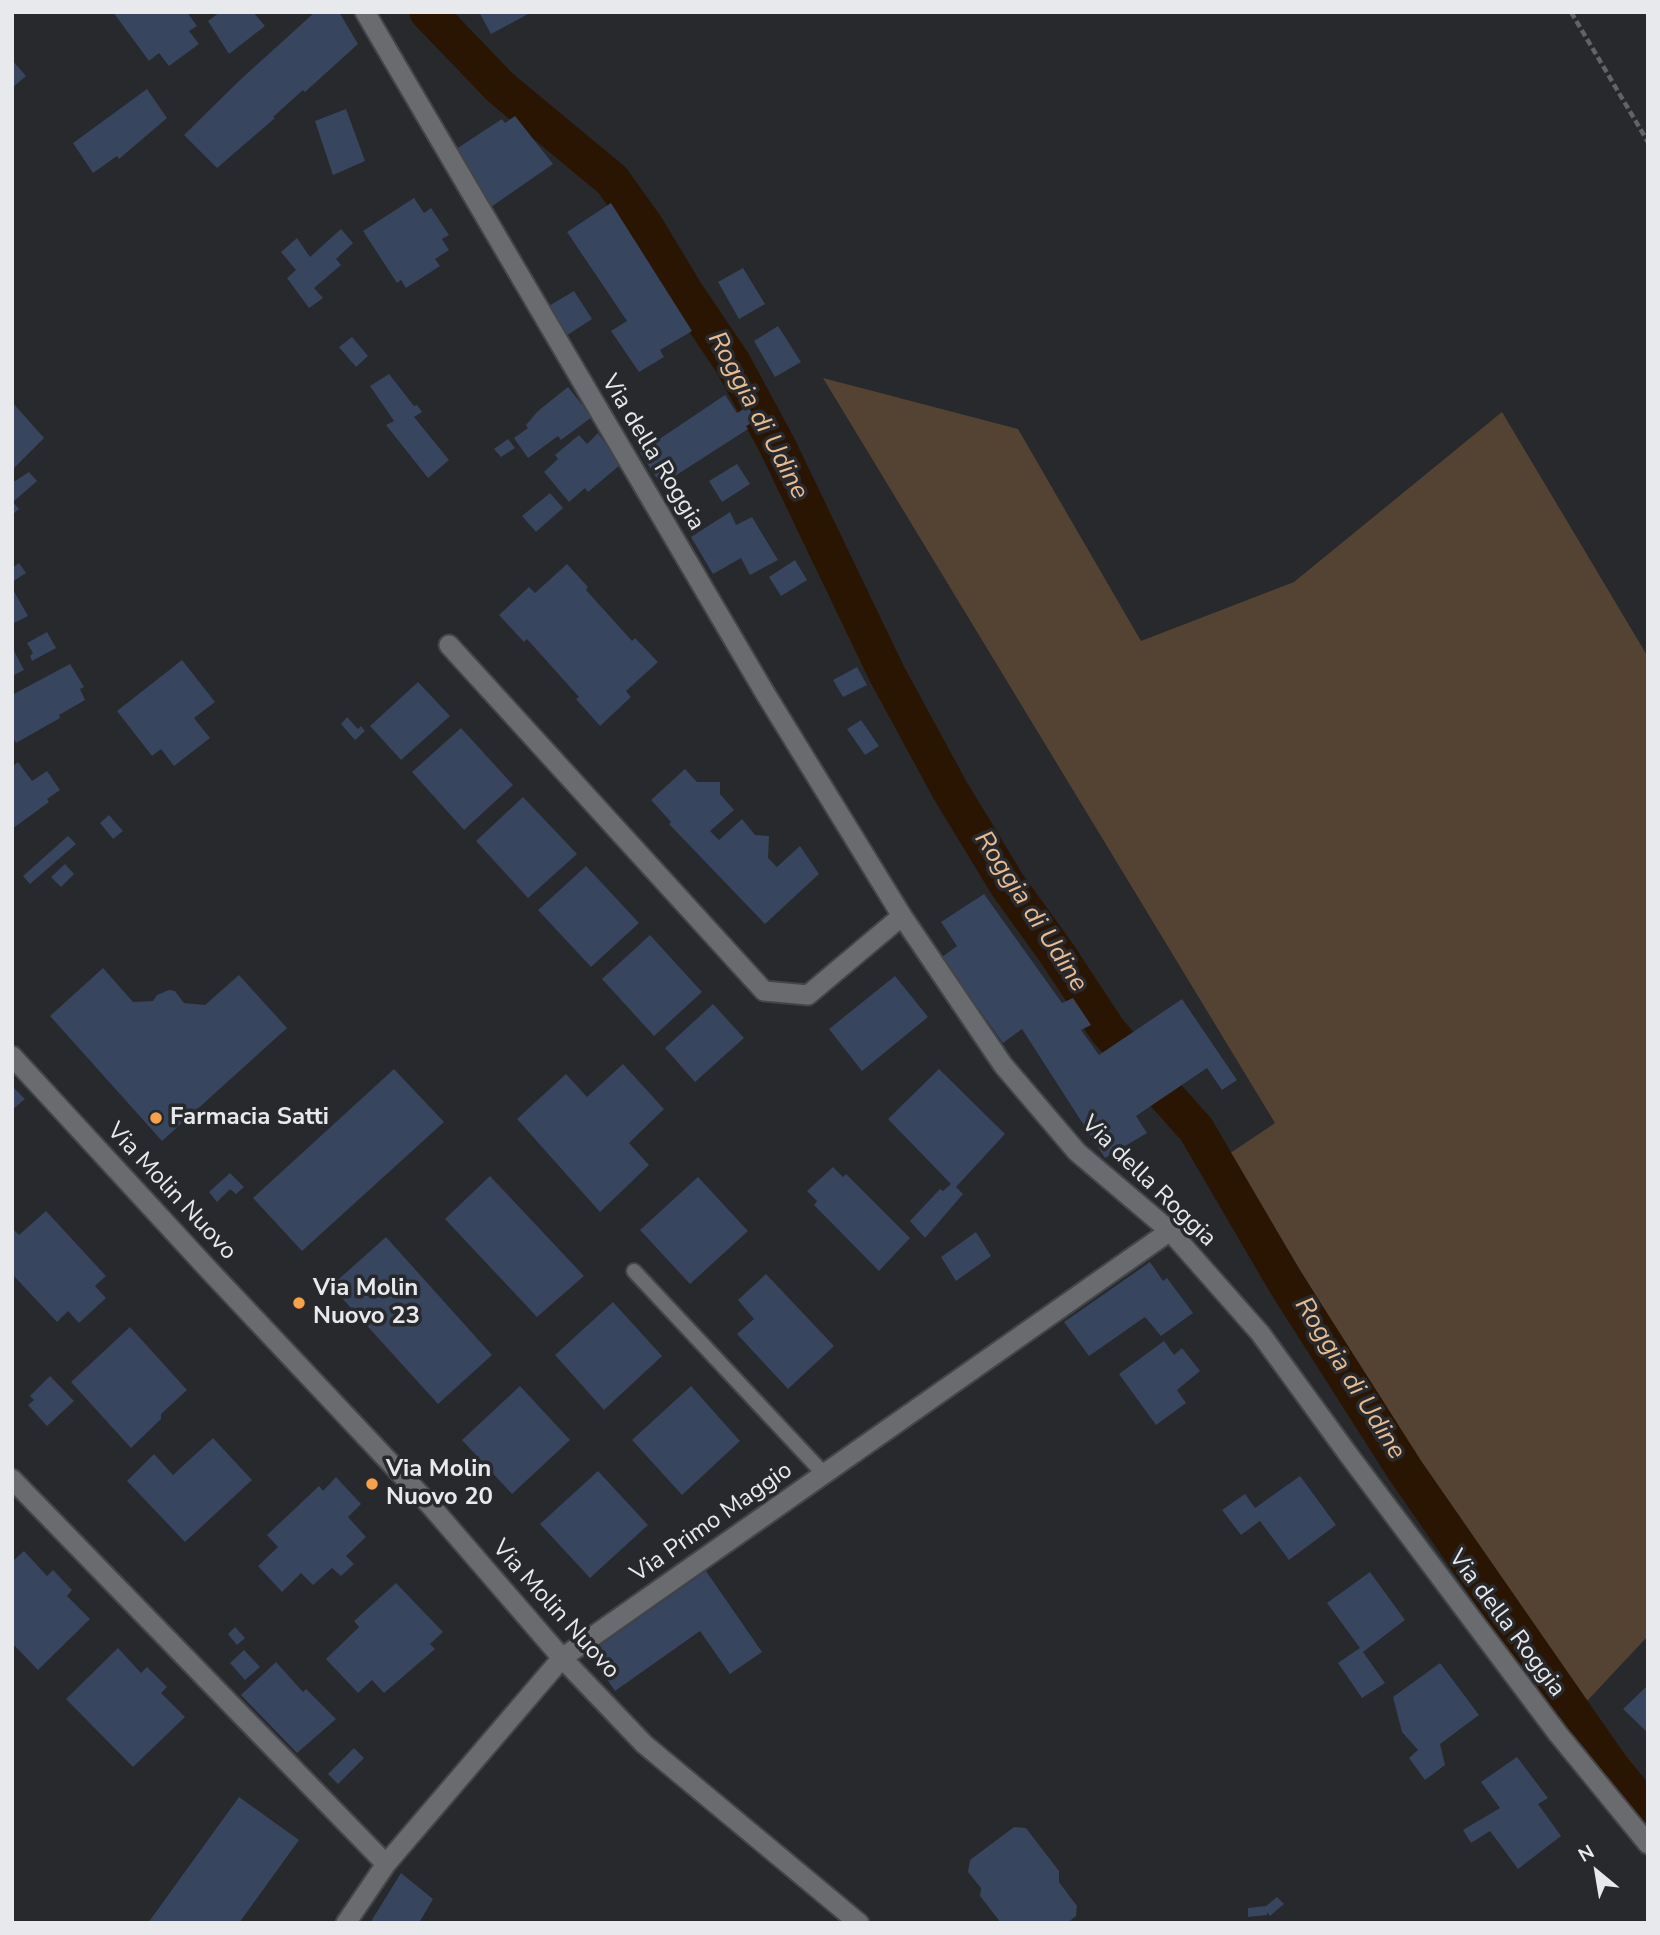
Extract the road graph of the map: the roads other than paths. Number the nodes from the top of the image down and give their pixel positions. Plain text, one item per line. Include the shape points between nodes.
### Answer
1 (365, 12) edge
2 (449, 645) dead end
3 (902, 916) junction
4 (12, 1056) edge
5 (1170, 1231) junction
6 (635, 1270) dead end
7 (824, 1474) junction
8 (12, 1479) edge
9 (562, 1658) junction
10 (1648, 1844) edge
11 (386, 1864) junction
12 (346, 1923) edge
13 (859, 1923) edge

1 - 3 street, Via della Roggia via 751,669
2 - 3 street via 764,991 808,995
3 - 5 street, Via della Roggia via 1003,1065 1052,1123 1077,1152
4 - 9 street, Via Molin Nuovo via 430,1505
5 - 7 street, Via Primo Maggio
5 - 10 street, Via della Roggia via 1260,1333 1558,1734
6 - 7 lane
7 - 9 street, Via Primo Maggio
8 - 11 street
9 - 11 street, Via Primo Maggio
9 - 13 street, Via Molin Nuovo via 644,1744
11 - 12 street, Via Primo Maggio

